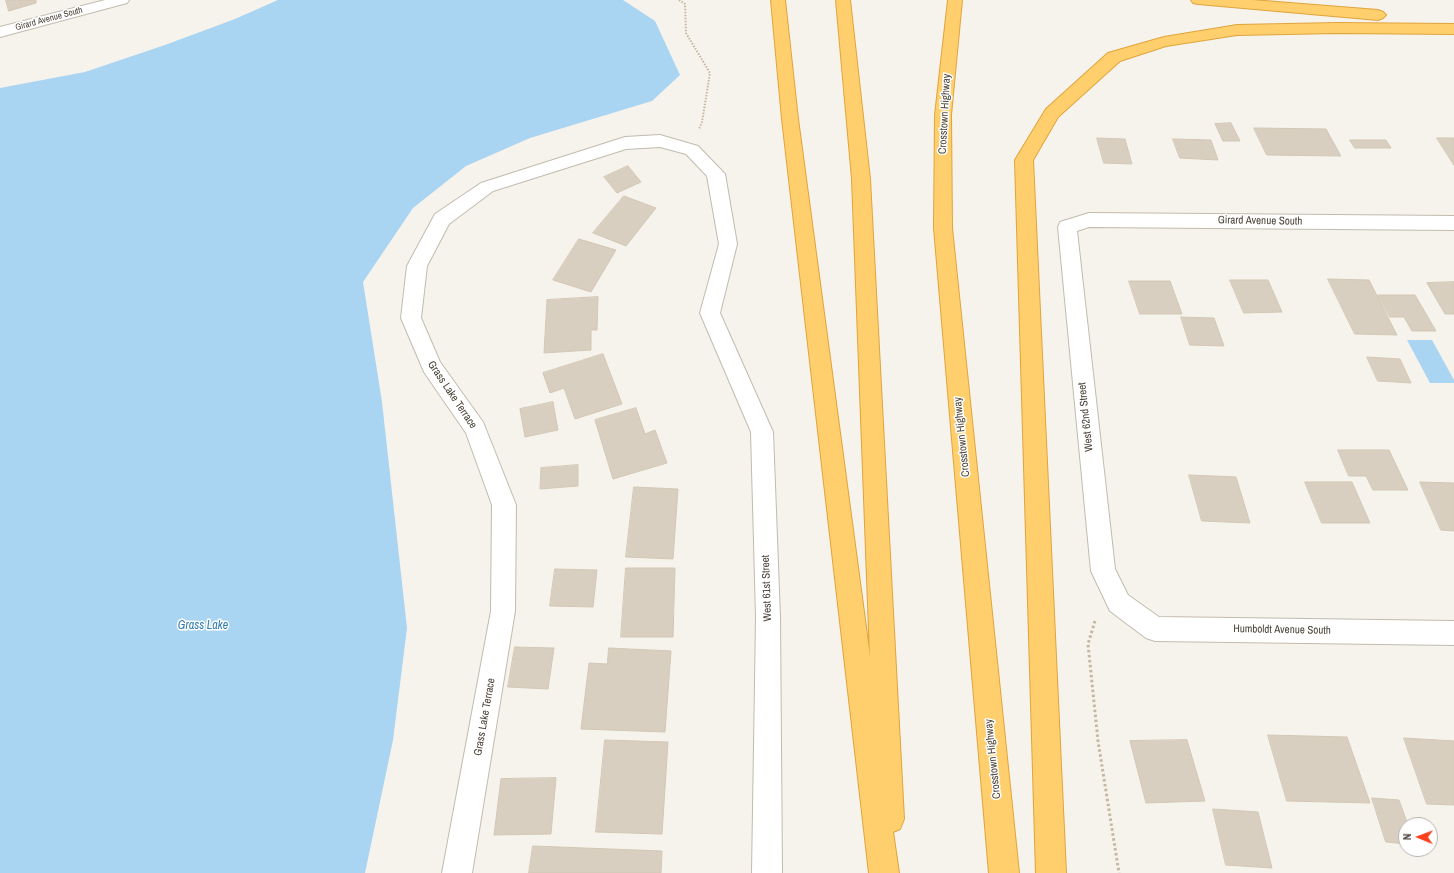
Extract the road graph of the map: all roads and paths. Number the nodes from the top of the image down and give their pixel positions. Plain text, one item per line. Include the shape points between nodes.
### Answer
1 (122, 0) edge
2 (679, 0) edge
3 (778, 0) edge
4 (843, 0) edge
5 (1198, 0) edge
6 (955, 4) edge
7 (1454, 21) edge
8 (1454, 29) edge
9 (0, 32) edge
10 (692, 150) junction
11 (1454, 223) edge
12 (1067, 227) joint
13 (710, 313) joint
14 (1118, 604) junction
15 (1454, 633) edge
16 (457, 873) edge
17 (767, 873) edge
18 (884, 873) edge
19 (893, 873) edge
20 (1004, 873) edge
21 (1052, 873) edge
22 (1120, 873) edge

1 - 9 street, Girard Avenue South
2 - 10 path via 685,4 686,33 710,73 702,122
3 - 18 highway via 791,126
4 - 19 highway via 862,179
5 - 7 highway
6 - 20 highway, Crosstown Highway via 943,115 943,228
8 - 21 highway via 1237,30 1164,42 1114,57 1052,113 1024,160
10 - 13 street, Grass Lake Terrace via 716,174 728,244
10 - 16 street, Grass Lake Terrace via 660,141 625,143 487,187 442,219 417,266 411,318 431,366 476,429 504,505 504,611
11 - 12 street, Girard Avenue South via 1089,220
12 - 14 street, West 62nd Street via 1103,571
13 - 17 street, West 61st Street via 762,432 768,617
14 - 15 street, Humboldt Avenue South via 1155,629
14 - 22 path via 1097,616 1088,644 1098,741

